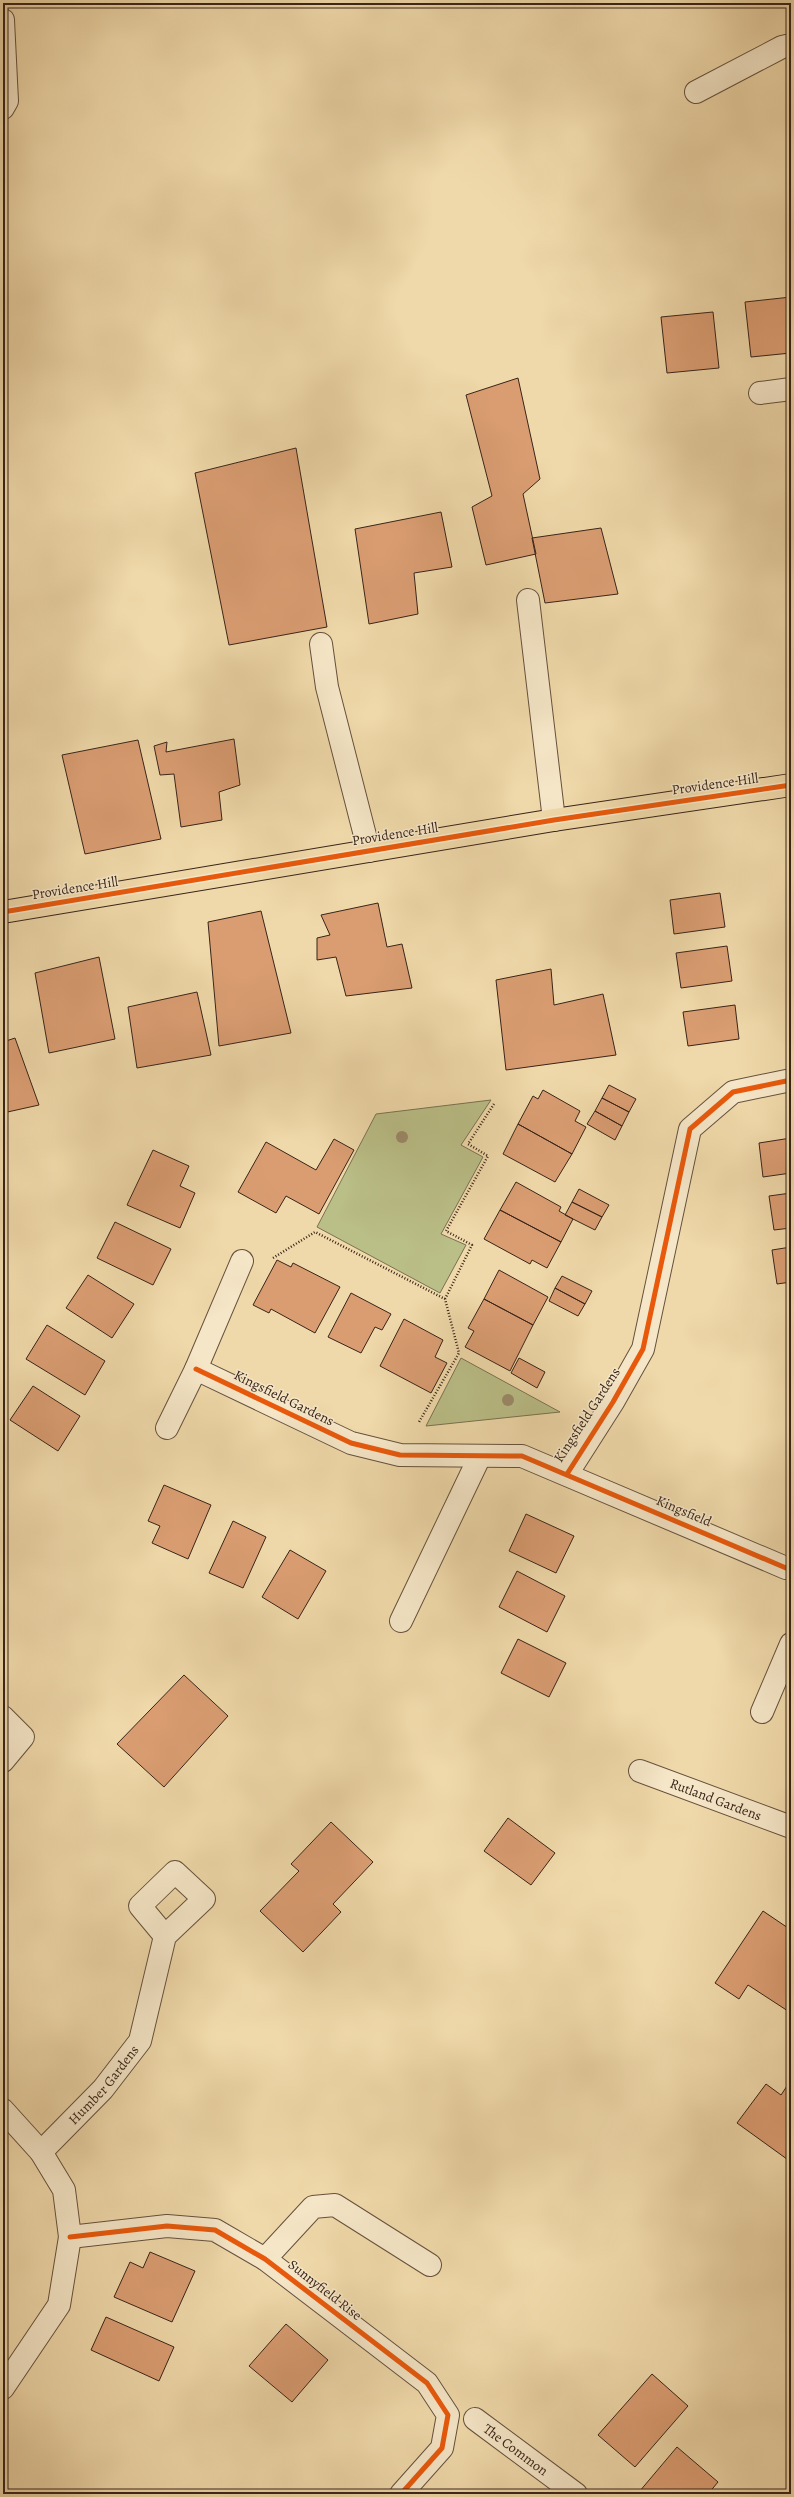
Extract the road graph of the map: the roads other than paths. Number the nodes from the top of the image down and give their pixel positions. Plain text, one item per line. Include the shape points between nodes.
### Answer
1 (3, 20) edge
2 (791, 45) edge
3 (696, 92) dead end
4 (3, 108) edge
5 (791, 389) edge
6 (760, 393) dead end
7 (528, 600) dead end
8 (322, 644) dead end
9 (791, 785) edge
10 (554, 820) junction
11 (369, 851) junction
12 (3, 912) edge
13 (791, 1080) edge
14 (242, 1261) road end
15 (196, 1369) junction
16 (167, 1428) dead end
17 (480, 1456) junction
18 (567, 1474) junction
19 (791, 1567) edge
20 (401, 1621) dead end
21 (791, 1644) edge
22 (762, 1712) dead end
23 (3, 1718) edge
24 (3, 1761) edge
25 (640, 1771) dead end
26 (791, 1827) edge
27 (165, 1936) dead end
28 (3, 2110) edge
29 (41, 2152) junction
30 (70, 2237) junction
31 (265, 2259) junction
32 (430, 2265) dead end
33 (3, 2388) edge
34 (475, 2419) dead end
35 (401, 2494) edge
36 (576, 2494) edge

1 - 4 street via 8,101
2 - 3 street via 782,47
5 - 6 street
7 - 10 street
8 - 11 street via 327,687
9 - 10 main road, Providence Hill
10 - 11 main road, Providence Hill
11 - 12 main road, Providence Hill
13 - 18 street, Kingsfield Gardens via 733,1092 690,1129 642,1349 613,1402
14 - 15 street
15 - 16 street
15 - 17 street, Kingsfield Gardens via 351,1443 400,1455
17 - 18 street, Kingsfield Gardens via 522,1456
17 - 20 street
18 - 19 street, Kingsfield via 786,1568
21 - 22 street
23 - 24 street via 23,1737
25 - 26 street, Rutland Gardens
27 - 29 street, Humber Gardens via 140,2041 103,2089
28 - 29 street
29 - 30 street via 64,2190
30 - 31 street, Sunnyfield Rise via 168,2226 215,2230
30 - 33 street via 59,2305
31 - 32 street via 313,2207 335,2206
31 - 35 street, Sunnyfield Rise via 427,2384 448,2415 442,2448
34 - 36 street, The Common

